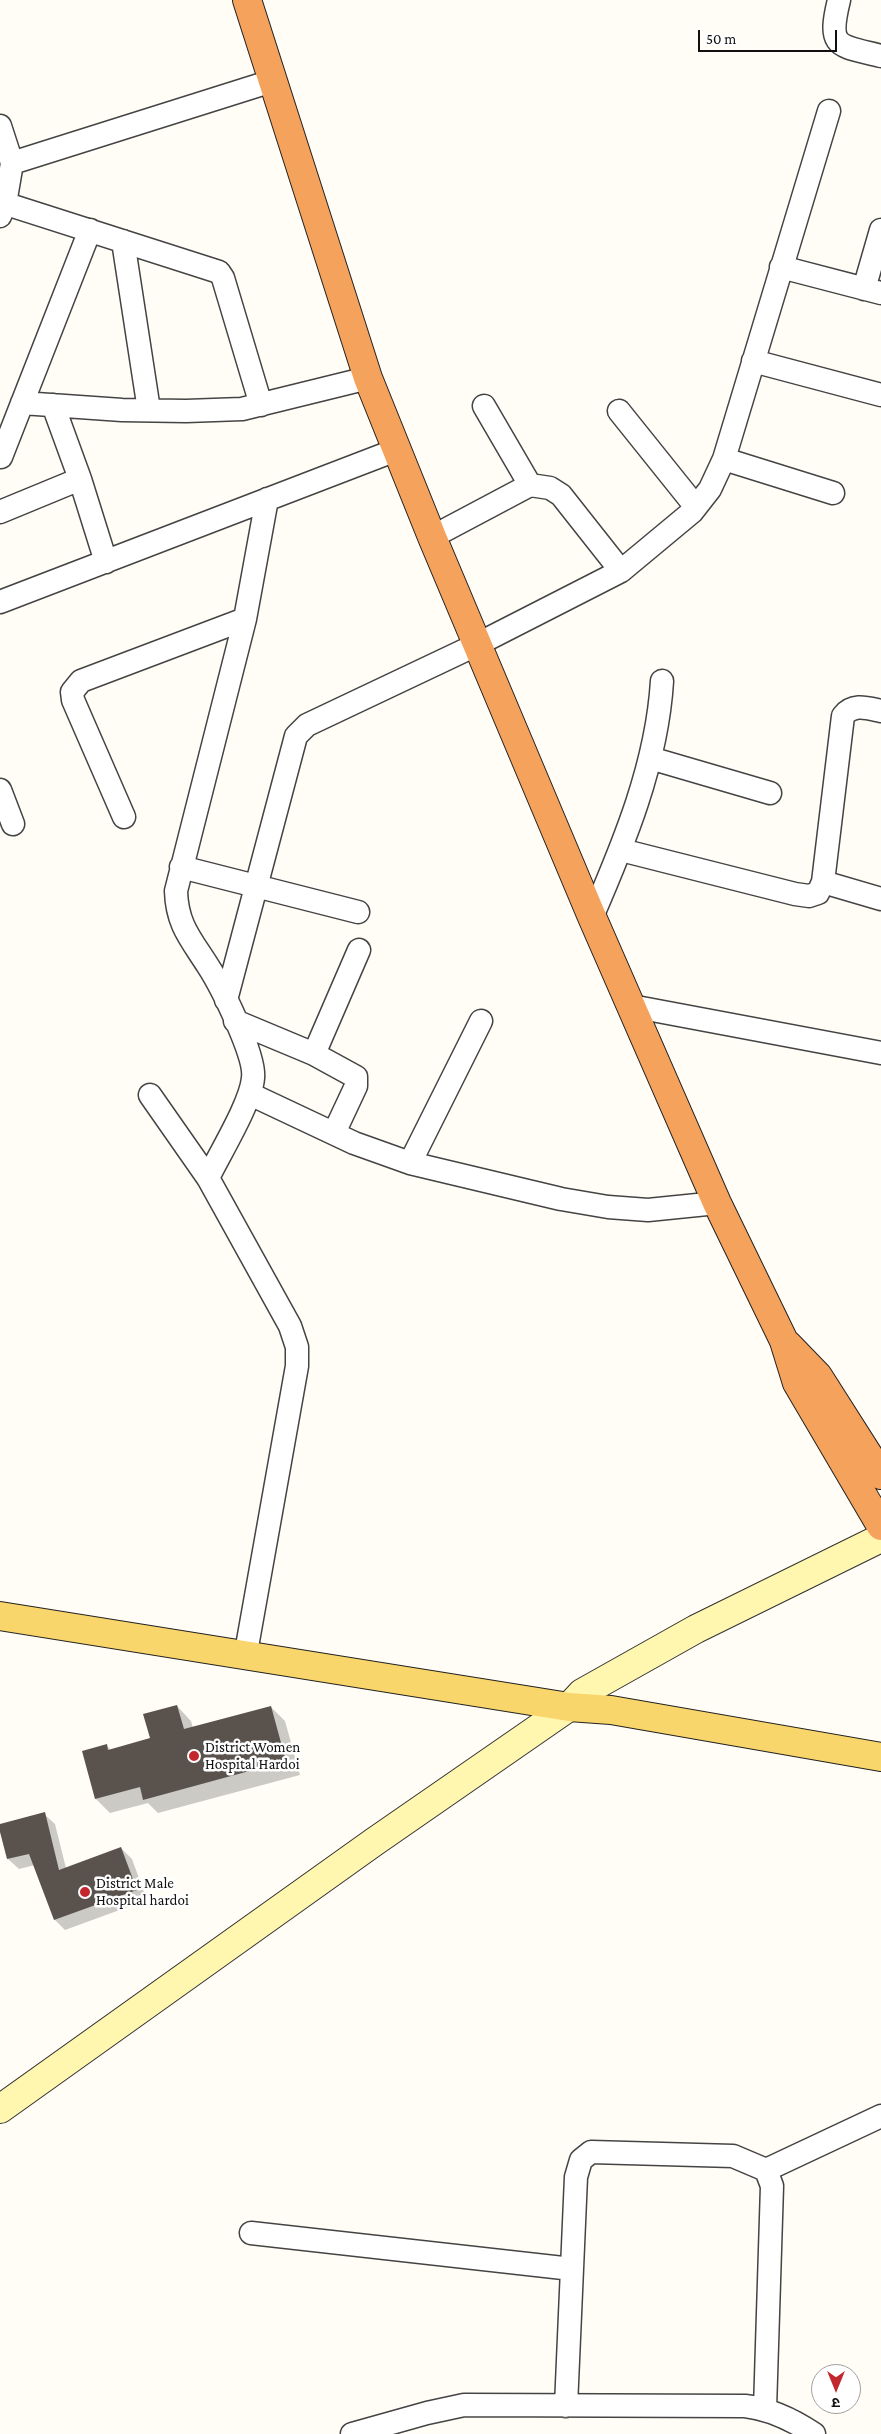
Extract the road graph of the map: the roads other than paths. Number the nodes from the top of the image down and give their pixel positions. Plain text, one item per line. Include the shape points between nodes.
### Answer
1 (248, 0) edge
2 (839, 0) edge
3 (881, 56) edge
4 (272, 80) junction
5 (828, 111) dead end
6 (0, 126) edge
7 (12, 163) junction
8 (2, 207) edge
9 (90, 230) junction
10 (881, 230) edge
11 (123, 241) junction
12 (781, 267) junction
13 (873, 291) edge
14 (753, 361) junction
15 (368, 378) junction
16 (881, 395) edge
17 (22, 403) junction
18 (261, 405) junction
19 (53, 406) junction
20 (484, 406) dead end
21 (149, 410) junction
22 (619, 411) dead end
23 (396, 450) junction
24 (1, 457) dead end
25 (724, 459) junction
26 (80, 479) junction
27 (530, 485) junction
28 (833, 494) dead end
29 (267, 499) junction
30 (696, 507) junction
31 (0, 512) edge
32 (432, 537) junction
33 (106, 562) junction
34 (621, 571) junction
35 (0, 602) edge
36 (245, 619) junction
37 (478, 644) junction
38 (662, 681) dead end
39 (881, 711) edge
40 (650, 758) junction
41 (0, 790) edge
42 (770, 793) dead end
43 (124, 816) dead end
44 (14, 824) dead end
45 (621, 850) junction
46 (182, 867) junction
47 (823, 882) junction
48 (256, 886) junction
49 (881, 899) edge
50 (358, 912) dead end
51 (592, 918) junction
52 (359, 950) dead end
53 (226, 1000) junction
54 (631, 1006) junction
55 (235, 1021) junction
56 (481, 1021) dead end
57 (881, 1053) edge
58 (314, 1054) junction
59 (250, 1094) junction
60 (150, 1095) dead end
61 (334, 1133) junction
62 (410, 1163) junction
63 (208, 1178) junction
64 (717, 1203) junction
65 (784, 1340) junction
66 (881, 1475) edge
67 (881, 1526) edge
68 (881, 1538) edge
69 (0, 1600) edge
70 (0, 1616) edge
71 (248, 1641) junction
72 (576, 1700) junction
73 (881, 1757) edge
74 (0, 2109) edge
75 (881, 2116) edge
76 (766, 2170) junction
77 (252, 2233) dead end
78 (572, 2269) junction
79 (566, 2406) junction
80 (765, 2409) junction
81 (352, 2434) edge
82 (814, 2434) edge

1 - 4 highway
2 - 3 street via 833,25 834,36 850,48
4 - 7 street
4 - 15 highway
5 - 12 street
6 - 7 street
7 - 8 street
8 - 9 street
9 - 11 street
9 - 17 street
10 - 13 street
11 - 18 street via 219,272
11 - 21 street
12 - 13 street
12 - 14 street
14 - 16 street
14 - 25 street
15 - 18 street
15 - 23 highway
17 - 19 street
17 - 24 street
18 - 21 street via 223,410
19 - 21 street
19 - 26 street
20 - 27 street
22 - 30 street
23 - 29 street
23 - 32 highway
25 - 28 street
25 - 30 street via 710,489
26 - 31 street
26 - 33 street
27 - 32 street
27 - 34 street via 550,488 561,495
29 - 33 street
29 - 36 street
30 - 34 street
32 - 37 highway
33 - 35 street
34 - 37 street
36 - 43 street via 75,686 73,700
36 - 46 street
37 - 48 street via 306,725 296,736
37 - 51 highway
38 - 40 street
39 - 47 street via 855,707 848,709 843,716
40 - 42 street
40 - 45 street
41 - 44 street
45 - 47 street via 809,896 818,893
45 - 51 street
46 - 48 street
46 - 53 street via 176,891 176,911
47 - 49 street
48 - 50 street
48 - 53 street
51 - 54 highway
52 - 58 street
53 - 55 street
54 - 57 street
54 - 64 highway
55 - 58 street
55 - 59 street via 254,1066
56 - 62 street
58 - 61 street via 356,1077 356,1086
59 - 61 street
59 - 63 street
60 - 63 street
61 - 62 street
62 - 64 street via 608,1207 648,1210
63 - 71 street via 290,1326 298,1347
64 - 65 highway
65 - 66 highway via 818,1376
65 - 67 highway via 797,1384
68 - 72 street via 696,1629
69 - 71 main road
70 - 72 main road
71 - 72 main road
72 - 73 main road via 611,1710
72 - 74 street
75 - 76 street
76 - 78 street via 733,2156 591,2152 581,2160 576,2176
76 - 80 street via 772,2186
77 - 78 street
78 - 79 street
79 - 80 street via 745,2406
79 - 81 street via 464,2405
80 - 82 street via 800,2424

